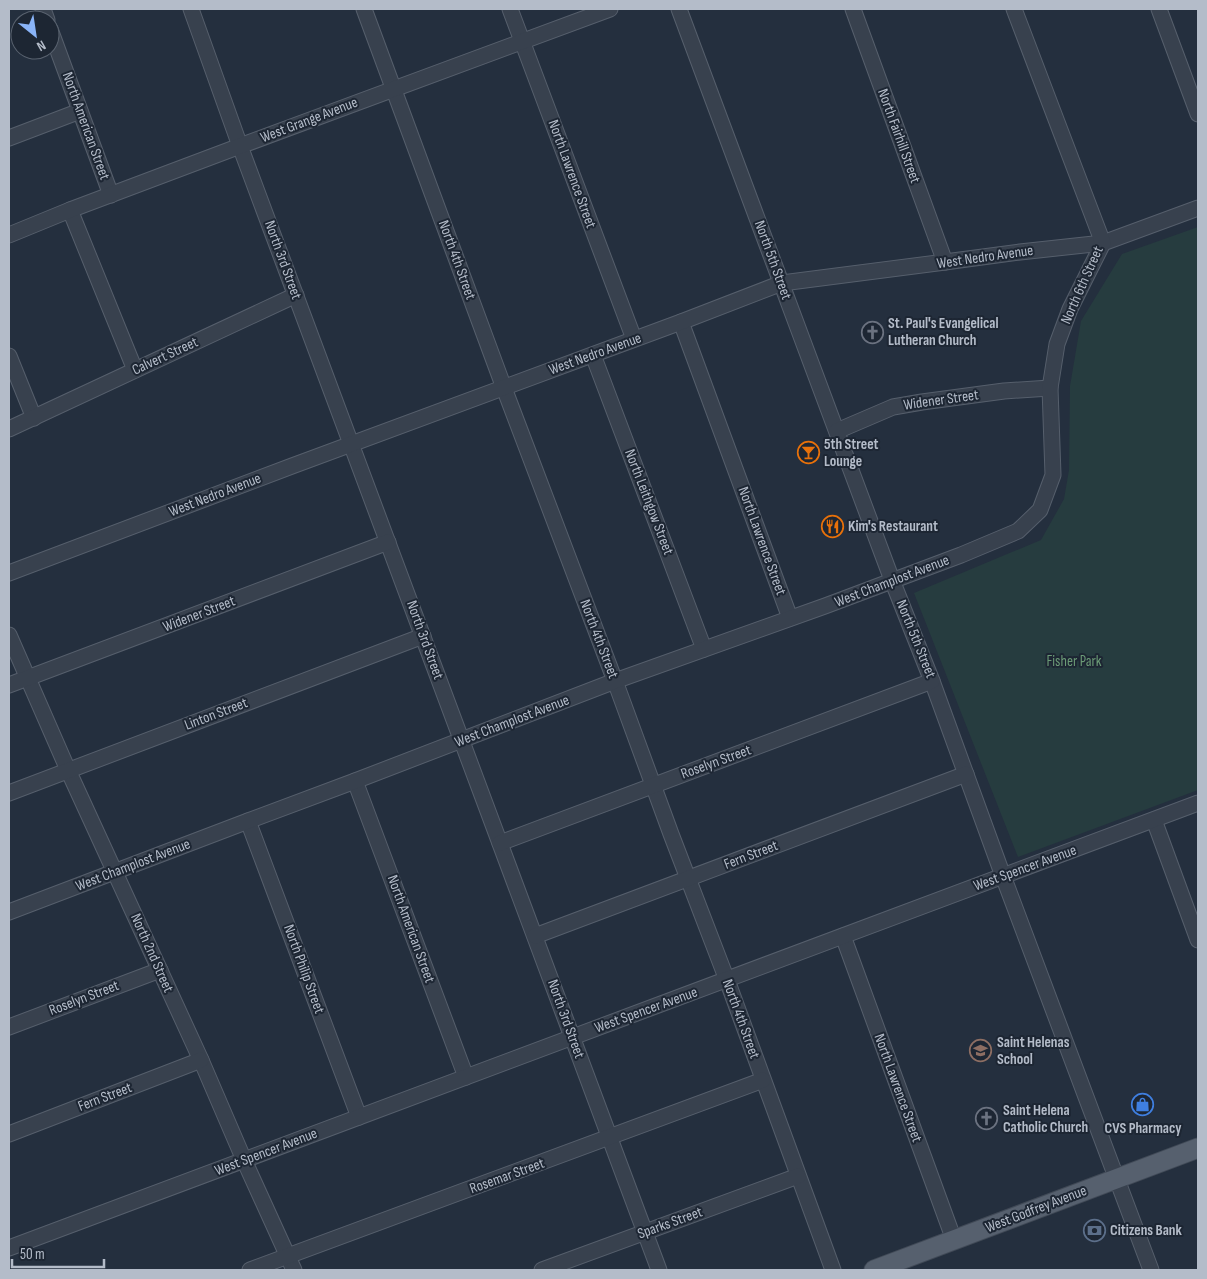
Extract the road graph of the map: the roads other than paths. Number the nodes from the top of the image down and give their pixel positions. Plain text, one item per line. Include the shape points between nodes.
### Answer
1 (191, 9) edge
2 (364, 9) edge
3 (510, 9) edge
4 (610, 9) edge
5 (680, 9) edge
6 (853, 9) edge
7 (1014, 9) edge
8 (1159, 9) edge
9 (523, 42) junction
10 (60, 57) edge
11 (393, 89) junction
12 (80, 112) junction
13 (1198, 114) edge
14 (9, 138) edge
15 (240, 146) junction
16 (112, 195) junction
17 (1198, 208) edge
18 (70, 210) junction
19 (9, 235) edge
20 (1103, 243) junction
21 (945, 262) junction
22 (782, 283) junction
23 (296, 295) junction
24 (681, 322) junction
25 (634, 339) junction
26 (593, 355) junction
27 (9, 356) edge
28 (135, 370) junction
29 (504, 388) junction
30 (1050, 388) junction
31 (34, 418) junction
32 (9, 429) edge
33 (837, 431) junction
34 (351, 444) junction
35 (1016, 531) joint
36 (388, 542) junction
37 (9, 573) edge
38 (892, 580) junction
39 (790, 618) junction
40 (9, 635) edge
41 (423, 636) junction
42 (704, 649) junction
43 (28, 678) junction
44 (615, 681) junction
45 (932, 681) junction
46 (9, 685) edge
47 (462, 741) junction
48 (68, 770) junction
49 (966, 774) junction
50 (355, 781) junction
51 (653, 786) junction
52 (9, 792) edge
53 (1198, 803) edge
54 (1154, 820) junction
55 (248, 821) junction
56 (500, 843) junction
57 (115, 872) junction
58 (1004, 876) junction
59 (688, 879) junction
60 (9, 912) edge
61 (535, 936) junction
62 (843, 936) junction
63 (1198, 940) edge
64 (160, 970) junction
65 (727, 980) junction
66 (9, 1027) edge
67 (572, 1037) junction
68 (201, 1060) junction
69 (466, 1077) junction
70 (763, 1080) junction
71 (359, 1117) junction
72 (9, 1134) edge
73 (610, 1138) junction
74 (1198, 1148) edge
75 (244, 1160) junction
76 (798, 1176) junction
77 (1116, 1180) junction
78 (645, 1232) junction
79 (954, 1240) junction
80 (9, 1248) edge
81 (288, 1256) junction
82 (250, 1270) edge
83 (294, 1270) edge
84 (542, 1270) edge
85 (659, 1270) edge
86 (833, 1270) edge
87 (874, 1270) edge
88 (1151, 1270) edge

1 - 15 street, North 3rd Street
2 - 11 street, North 4th Street
3 - 9 street, North Lawrence Street
4 - 9 street, West Grange Avenue
5 - 22 street, North 5th Street
6 - 21 street, North Fairhill Street
7 - 20 street, North 6th Street
8 - 13 street
9 - 11 street, West Grange Avenue
9 - 25 street, North Lawrence Street
10 - 12 street, North American Street
11 - 15 street, West Grange Avenue
11 - 29 street, North 4th Street
12 - 14 street
12 - 16 street, North American Street
15 - 16 street, West Grange Avenue
15 - 23 street, North 3rd Street
16 - 18 street, West Grange Avenue
17 - 20 street, West Nedro Avenue
18 - 19 street, West Grange Avenue
18 - 28 street
20 - 21 street, West Nedro Avenue
20 - 30 street, North 6th Street via 1070,309 1057,344
21 - 22 street, West Nedro Avenue
22 - 24 street, West Nedro Avenue
22 - 33 street, North 5th Street
23 - 28 street, Calvert Street
23 - 34 street, North 3rd Street
24 - 25 street, West Nedro Avenue
24 - 39 street, North Lawrence Street
25 - 26 street, West Nedro Avenue
26 - 29 street, West Nedro Avenue
26 - 42 street, North Leithgow Street
27 - 31 street
28 - 31 street, Calvert Street
29 - 34 street, West Nedro Avenue
29 - 44 street, North 4th Street
30 - 33 street, Widener Street via 893,407
30 - 35 street, North 6th Street via 1053,475 1040,510
31 - 32 street, Calvert Street
33 - 38 street, North 5th Street
34 - 36 street, North 3rd Street
34 - 37 street, West Nedro Avenue
35 - 38 street, West Champlost Avenue
36 - 41 street, North 3rd Street
36 - 43 street, Widener Street
38 - 39 street, West Champlost Avenue
38 - 45 street, North 5th Street
39 - 42 street, West Champlost Avenue
40 - 43 street, North 2nd Street
41 - 47 street, North 3rd Street
41 - 48 street, Linton Street
42 - 44 street, West Champlost Avenue
43 - 46 street, Widener Street
43 - 48 street, North 2nd Street
44 - 47 street, West Champlost Avenue
44 - 51 street, North 4th Street
45 - 49 street, North 5th Street
45 - 51 street, Roselyn Street
47 - 50 street, West Champlost Avenue
47 - 56 street, North 3rd Street
48 - 52 street, Linton Street
48 - 57 street, North 2nd Street
49 - 58 street, North 5th Street
49 - 59 street, Fern Street
50 - 55 street, West Champlost Avenue
50 - 69 street, North American Street
51 - 56 street, Roselyn Street
51 - 59 street, North 4th Street
53 - 54 street, West Spencer Avenue
54 - 58 street, West Spencer Avenue
54 - 63 street
55 - 57 street, West Champlost Avenue
55 - 71 street, North Philip Street
56 - 61 street, North 3rd Street
57 - 60 street, West Champlost Avenue
57 - 64 street, North 2nd Street
58 - 62 street, West Spencer Avenue
58 - 77 street, North 5th Street
59 - 61 street, Fern Street
59 - 65 street, North 4th Street
61 - 67 street, North 3rd Street
62 - 65 street, West Spencer Avenue
62 - 79 street, North Lawrence Street
64 - 66 street, Roselyn Street
64 - 68 street, North 2nd Street
65 - 67 street, West Spencer Avenue
65 - 70 street, North 4th Street
67 - 69 street, West Spencer Avenue
67 - 73 street, North 3rd Street
68 - 72 street, Fern Street
68 - 75 street, North 2nd Street
69 - 71 street, West Spencer Avenue
70 - 73 street, Rosemar Street
70 - 76 street, North 4th Street
71 - 75 street, West Spencer Avenue
73 - 78 street, North 3rd Street
73 - 81 street, Rosemar Street
74 - 77 main road, West Godfrey Avenue
75 - 80 street, West Spencer Avenue
75 - 81 street, North 2nd Street
76 - 78 street, Sparks Street
76 - 86 street, North 4th Street
77 - 79 main road, West Godfrey Avenue
77 - 88 street, North 5th Street
78 - 84 street, Sparks Street
78 - 85 street, North 3rd Street
79 - 87 main road, West Godfrey Avenue
81 - 82 street, Rosemar Street
81 - 83 street, North 2nd Street

